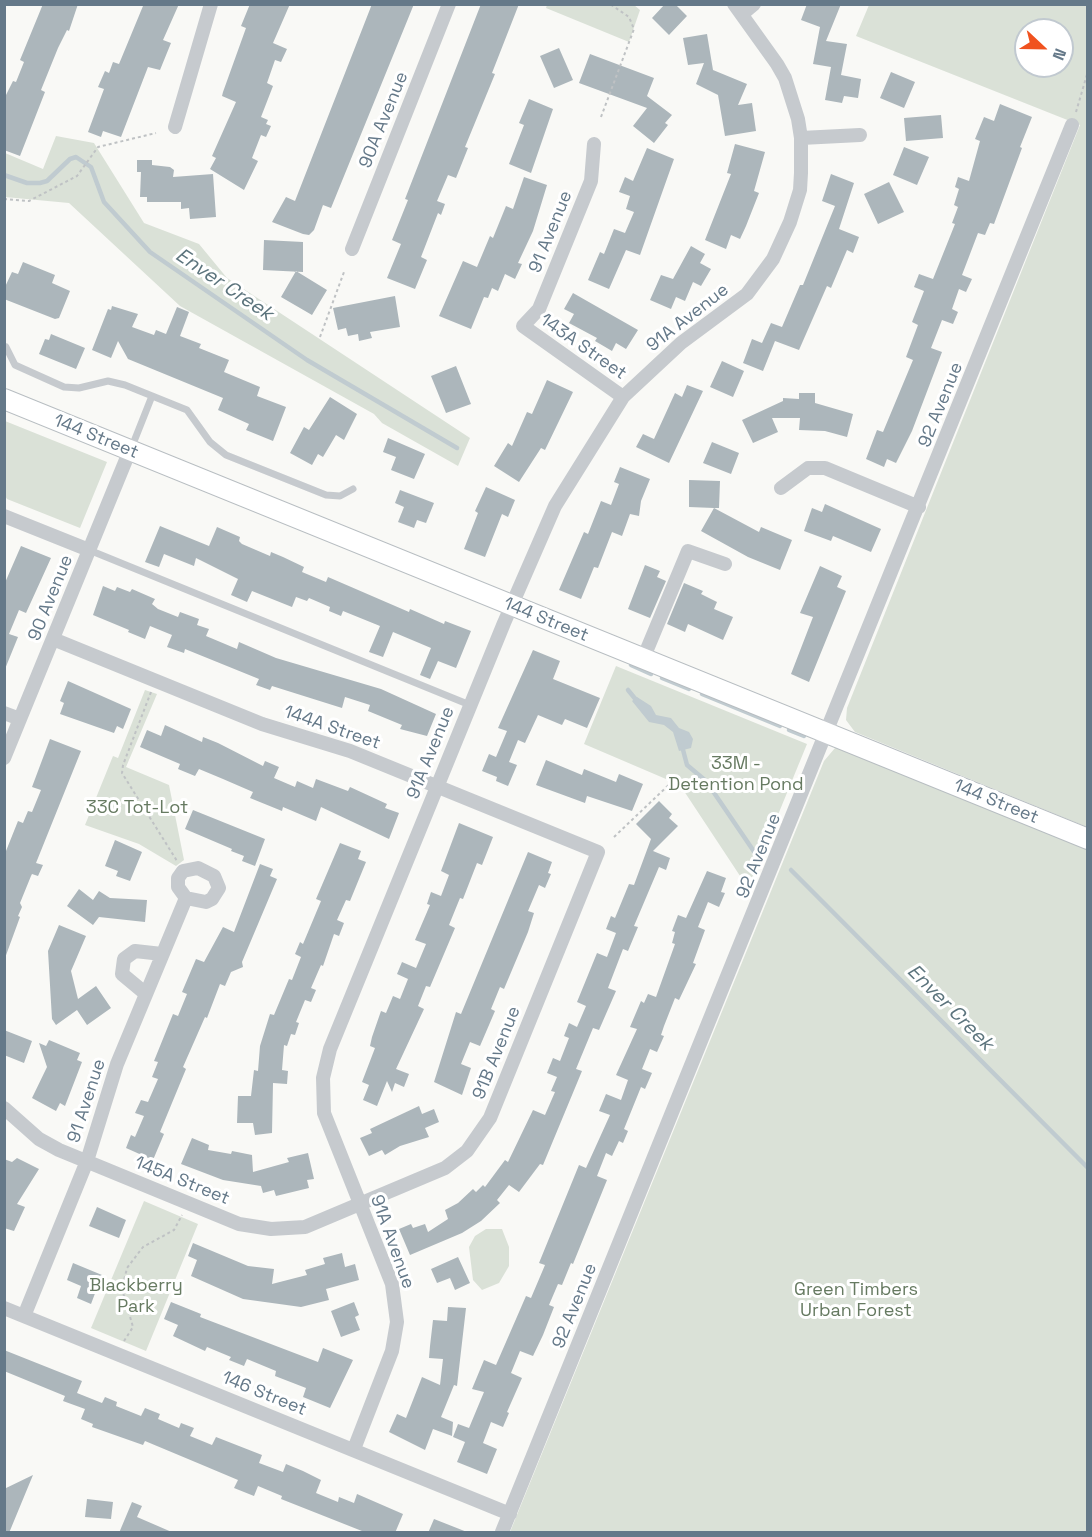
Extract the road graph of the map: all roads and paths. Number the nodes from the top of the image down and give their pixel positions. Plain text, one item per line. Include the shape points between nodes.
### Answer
1 (211, 4) edge
2 (449, 4) edge
3 (610, 4) edge
4 (754, 4) edge
5 (738, 9) edge
6 (1088, 71) edge
7 (601, 117) dead end
8 (1072, 124) joint
9 (175, 128) dead end
10 (156, 133) dead end
11 (860, 135) dead end
12 (801, 138) junction
13 (594, 144) dead end
14 (4, 199) edge
15 (352, 249) dead end
16 (344, 272) dead end
17 (523, 326) joint
18 (320, 337) dead end
19 (6, 347) edge
20 (152, 396) junction
21 (623, 397) junction
22 (4, 399) edge
23 (130, 450) junction
24 (781, 488) dead end
25 (353, 489) dead end
26 (919, 507) junction
27 (4, 516) edge
28 (89, 550) junction
29 (725, 564) dead end
30 (511, 606) junction
31 (53, 639) junction
32 (644, 659) junction
33 (155, 681) junction
34 (470, 705) junction
35 (4, 713) edge
36 (21, 719) junction
37 (828, 734) junction
38 (4, 758) edge
39 (676, 778) dead end
40 (437, 788) junction
41 (614, 837) dead end
42 (1088, 839) edge
43 (598, 852) joint
44 (183, 870) junction
45 (186, 898) junction
46 (162, 954) junction
47 (146, 994) junction
48 (4, 1108) edge
49 (87, 1161) junction
50 (359, 1203) junction
51 (184, 1211) dead end
52 (4, 1308) edge
53 (24, 1316) junction
54 (122, 1344) dead end
55 (354, 1449) junction
56 (510, 1514) junction
57 (502, 1533) edge

1 - 9 street
2 - 15 street, 90A Avenue
3 - 7 path via 629,17 634,29
4 - 5 street
5 - 12 street, 91A Avenue via 785,78
6 - 8 path
8 - 26 street, 92 Avenue
10 - 14 path via 103,146 77,176 28,201
11 - 12 street
12 - 21 street, 91A Avenue via 800,190 783,238 760,278 737,304 681,344
13 - 17 street, 91 Avenue via 591,181 539,309
16 - 18 path
17 - 21 street, 143A Street
19 - 20 lane via 15,365 64,387 79,388 108,381
20 - 23 lane
20 - 25 lane via 187,410 210,442 226,455 326,495 340,496
21 - 30 street, 91A Avenue via 555,506
22 - 23 main road, 144 Street
23 - 28 street, 90 Avenue
23 - 30 main road, 144 Street
24 - 26 street via 808,468 825,468
26 - 37 street, 92 Avenue
27 - 28 street
28 - 31 street, 90 Avenue
28 - 34 lane
29 - 32 street via 688,551
30 - 32 main road, 144 Street
30 - 34 street, 91A Avenue
31 - 33 street, 144A Street
31 - 36 street, 90 Avenue
32 - 37 main road, 144 Street
33 - 40 street, 144A Street via 262,724 350,751
33 - 44 path via 122,770
34 - 40 street, 91A Avenue
35 - 36 street
36 - 38 street, 90 Avenue
37 - 42 main road, 144 Street
37 - 56 street, 92 Avenue
39 - 41 path
40 - 43 street, 144A Street
40 - 50 street, 91A Avenue via 325,1068 324,1113
43 - 50 street, 91B Avenue via 480,1135 445,1168
44 - 45 street via 178,886
44 - 45 street via 198,868 209,873 219,888 206,902
45 - 46 street, 91 Avenue
46 - 47 street, 91 Avenue
46 - 47 street via 135,951 124,959 122,974
47 - 49 street, 91 Avenue via 117,1064
48 - 49 street, 145A Street via 48,1145
49 - 50 street, 145A Street via 254,1227 305,1227
49 - 53 street, 91 Avenue
50 - 55 street, 91A Avenue via 392,1284 397,1322 392,1351
51 - 54 path via 177,1228 143,1247 127,1268 122,1289 133,1327
52 - 53 street, 146 Street
53 - 55 street, 146 Street
55 - 56 street, 146 Street
56 - 57 street, 92 Avenue

